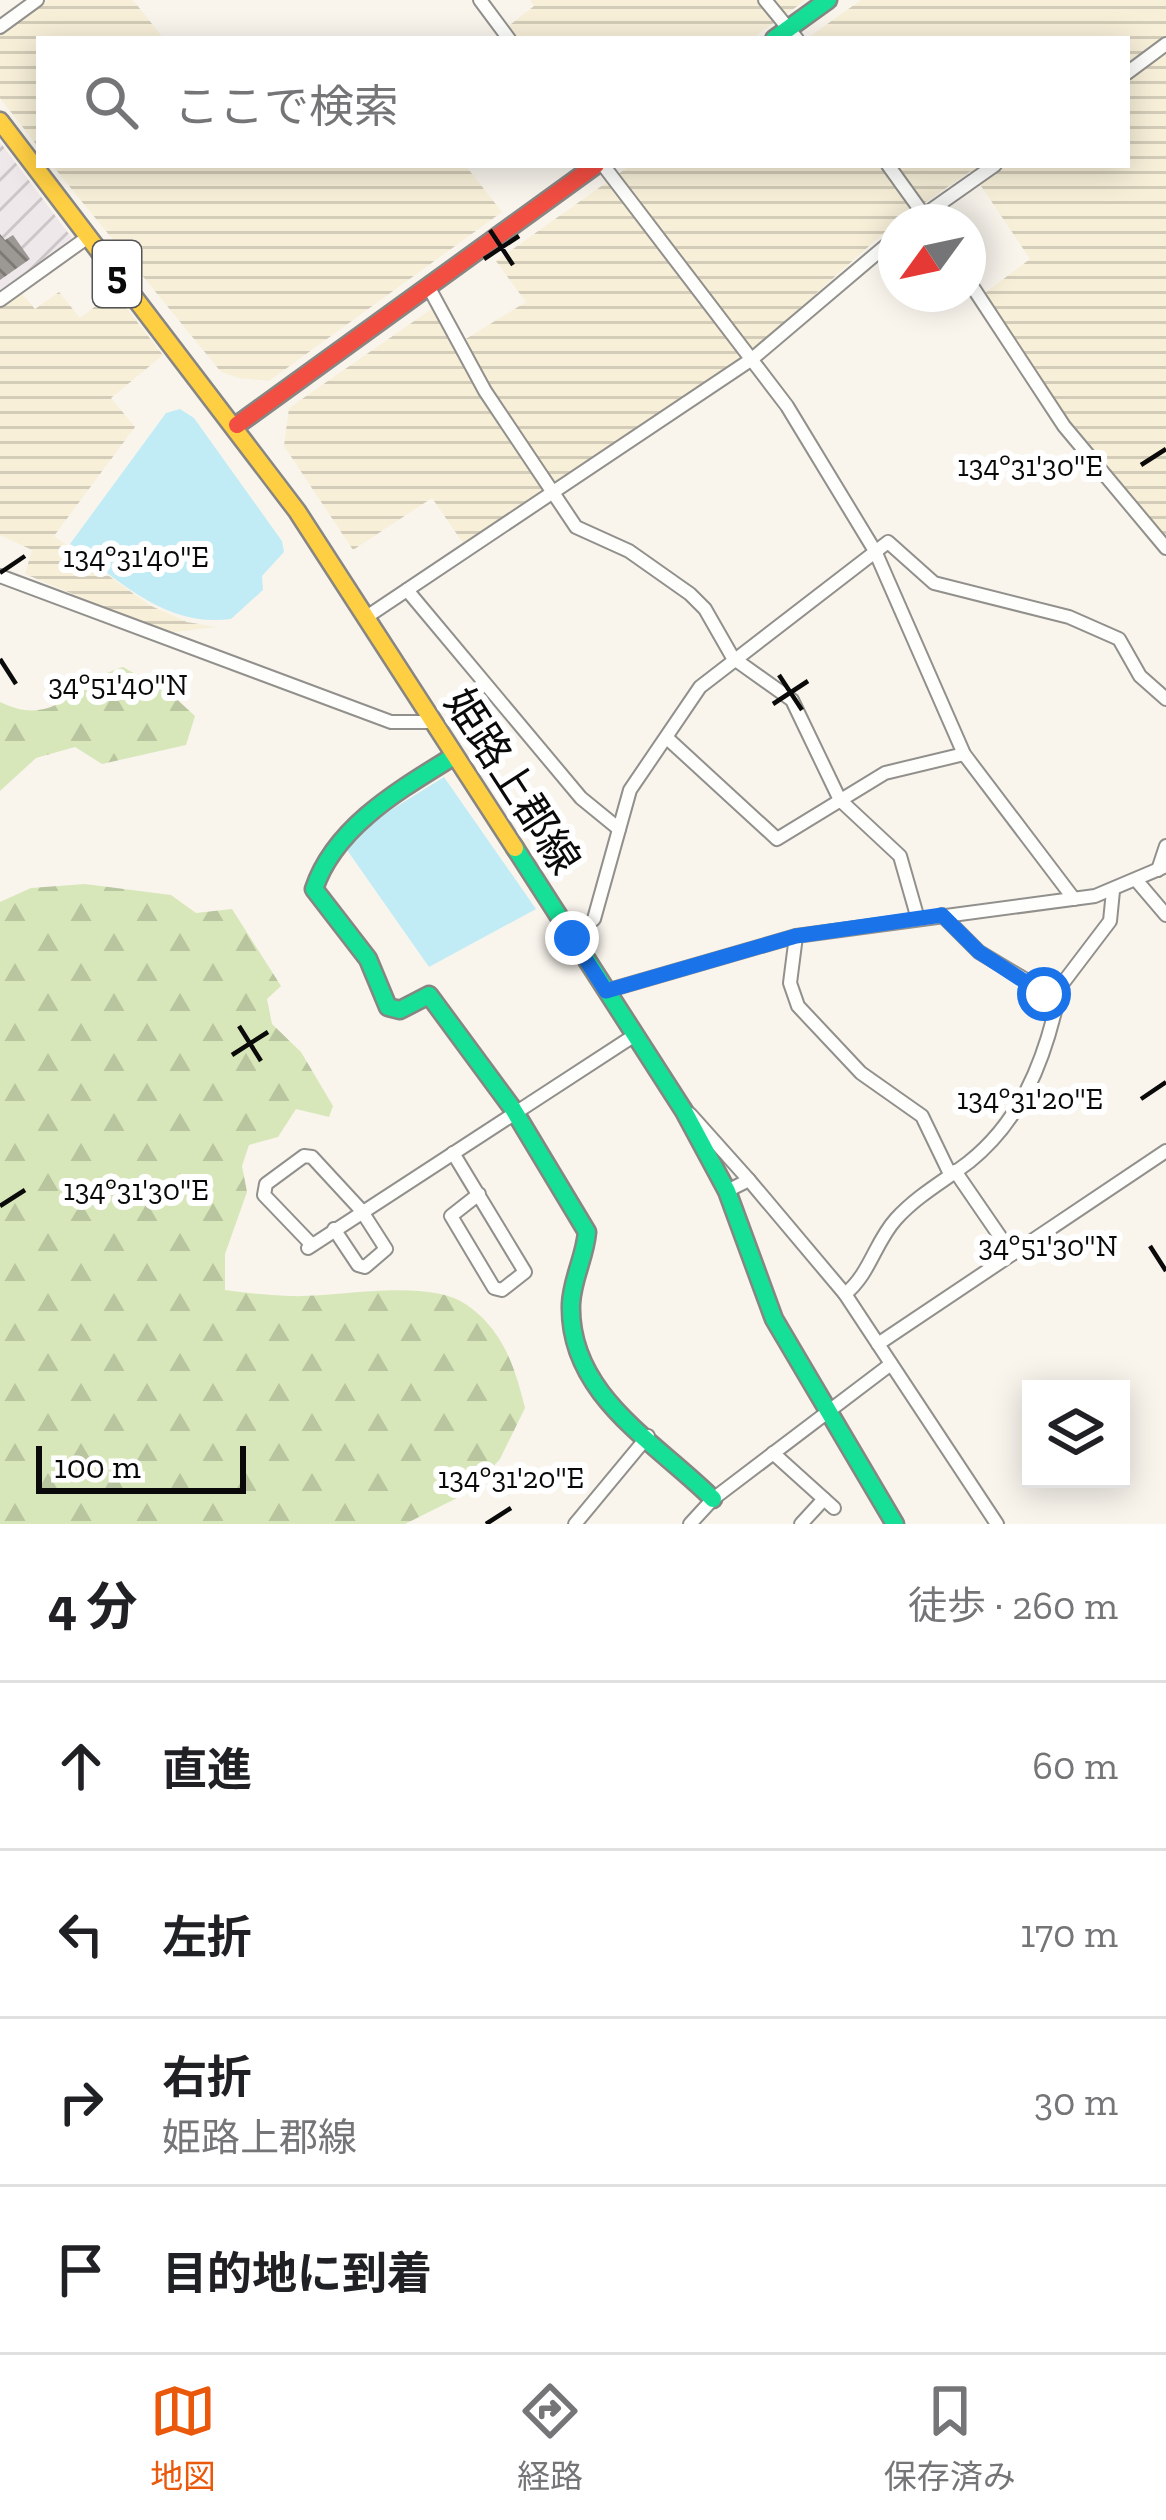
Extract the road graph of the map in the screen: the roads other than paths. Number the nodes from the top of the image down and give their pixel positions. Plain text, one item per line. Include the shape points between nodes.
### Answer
1 (37, 0) edge
2 (480, 0) edge
3 (765, 0) edge
4 (828, 0) edge
5 (0, 27) edge
6 (507, 36) edge
7 (786, 36) edge
8 (1166, 44) edge
9 (1130, 71) edge
10 (0, 121) edge
11 (596, 168) edge
12 (602, 168) edge
13 (890, 168) edge
14 (991, 168) edge
15 (913, 204) edge
16 (942, 204) edge
17 (88, 237) junction
18 (878, 252) edge
19 (428, 286) junction
20 (0, 300) edge
21 (986, 307) edge
22 (752, 359) junction
23 (237, 425) junction
24 (553, 492) junction
25 (1166, 548) edge
26 (875, 551) junction
27 (0, 576) edge
28 (407, 590) junction
29 (365, 618) junction
30 (733, 658) junction
31 (1166, 700) edge
32 (432, 722) junction
33 (667, 738) junction
34 (964, 754) junction
35 (454, 756) junction
36 (840, 800) junction
37 (619, 829) junction
38 (1166, 846) edge
39 (1162, 868) edge
40 (1137, 881) junction
41 (1113, 891) junction
42 (1075, 899) junction
43 (942, 915) junction
44 (1166, 915) edge
45 (918, 919) junction
46 (796, 936) junction
47 (572, 938) junction
48 (606, 991) junction
49 (1053, 996) junction
50 (634, 1035) junction
51 (684, 1111) junction
52 (514, 1115) junction
53 (1166, 1151) edge
54 (453, 1153) junction
55 (952, 1173) junction
56 (749, 1180) junction
57 (727, 1191) junction
58 (479, 1194) junction
59 (361, 1210) junction
60 (334, 1229) junction
61 (1012, 1254) junction
62 (844, 1294) junction
63 (878, 1344) junction
64 (891, 1364) junction
65 (829, 1412) junction
66 (648, 1436) junction
67 (773, 1453) junction
68 (713, 1499) junction
69 (575, 1524) edge
70 (690, 1524) edge
71 (801, 1524) edge
72 (895, 1524) edge
73 (997, 1524) edge

1 - 5 street
2 - 6 street
3 - 7 street
4 - 7 main road
8 - 9 street
10 - 17 main road, 姫路上郡線 / 5
11 - 19 main road
12 - 22 street
13 - 15 street
14 - 16 street
17 - 20 street
17 - 23 main road, 姫路上郡線 / 5
18 - 22 street
19 - 23 main road
19 - 24 street
21 - 25 street via 1064,426
22 - 24 street
22 - 26 street
23 - 29 main road, 姫路上郡線 / 5
24 - 28 street
24 - 30 street via 576,527 629,550 690,595
26 - 30 street
26 - 31 street via 889,542 934,583 1050,611 1119,639
26 - 34 street
27 - 32 street via 391,722
28 - 29 street
28 - 37 street via 581,798
29 - 32 main road, 姫路上郡線 / 5
30 - 33 street via 700,687
30 - 36 street via 792,700
32 - 35 main road, 姫路上郡線 / 5
33 - 36 street via 777,838
33 - 37 street via 630,790
34 - 36 street via 913,762
34 - 42 street
35 - 47 main road, 姫路上郡線 / 5
35 - 52 main road via 369,816 324,861 314,889 368,959 388,1007 437,999
36 - 45 street via 900,856
37 - 47 street via 594,920
38 - 39 street
39 - 40 street
40 - 41 street
40 - 44 street
41 - 42 street
41 - 49 street via 1110,921
42 - 43 street
43 - 45 street
43 - 49 street via 979,952
45 - 46 street
46 - 48 street
46 - 55 street via 790,983 798,1006 861,1073 922,1117
47 - 48 main road, 姫路上郡線 / 5
48 - 50 main road, 姫路上郡線 / 5
49 - 55 street via 1045,1054 1026,1094 990,1142
50 - 51 main road, 姫路上郡線 / 5
50 - 52 street
51 - 56 street
51 - 57 main road, 姫路上郡線 / 5
52 - 54 street
52 - 66 main road via 572,1196 587,1234 572,1295 577,1354 598,1389
53 - 61 street
54 - 58 street
54 - 59 street
55 - 61 street
55 - 62 street via 894,1221
56 - 57 street
56 - 62 street
57 - 65 main road, 姫路上郡線 / 5 via 760,1290
58 - 58 street via 452,1216 502,1290 525,1272
59 - 60 street
59 - 60 street via 384,1254 358,1265
59 - 60 street via 312,1157 266,1184 264,1195 310,1247
61 - 63 street
62 - 63 street
63 - 64 street
64 - 65 street
64 - 73 street
65 - 67 street
65 - 72 main road, 姫路上郡線 / 5
66 - 68 main road
66 - 69 street
67 - 68 street
67 - 71 street via 829,1503
68 - 70 street

